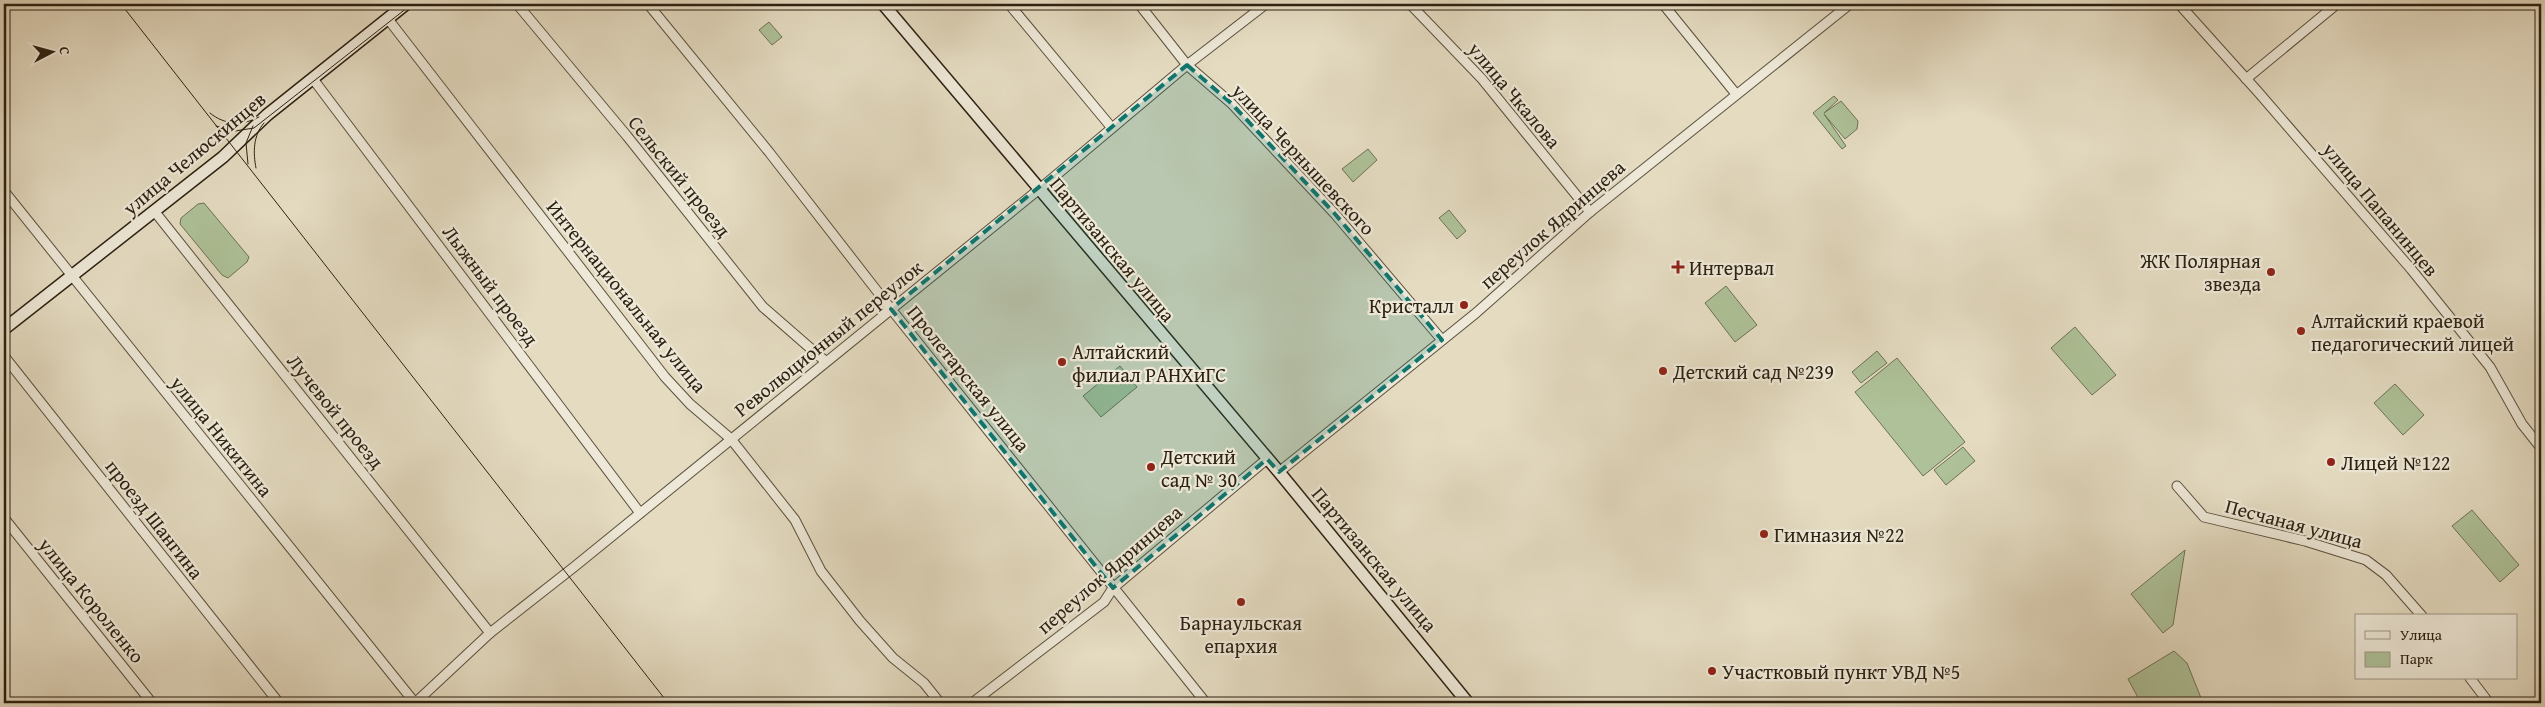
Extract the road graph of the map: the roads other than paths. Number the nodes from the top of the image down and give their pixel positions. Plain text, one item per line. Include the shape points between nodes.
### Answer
1 (406, 4) edge
2 (516, 4) edge
3 (648, 4) edge
4 (883, 4) edge
5 (1008, 4) edge
6 (1140, 4) edge
7 (1266, 4) edge
8 (1410, 4) edge
9 (1663, 4) edge
10 (1850, 4) edge
11 (2179, 4) edge
12 (2337, 4) edge
13 (388, 19) junction
14 (1187, 64) junction
15 (313, 79) junction
16 (2246, 80) junction
17 (1736, 94) junction
18 (1112, 128) junction
19 (1038, 190) junction
20 (4, 191) edge
21 (155, 212) junction
22 (1590, 212) junction
23 (72, 277) junction
24 (891, 309) junction
25 (4, 329) edge
26 (1442, 340) junction
27 (4, 356) edge
28 (825, 361) junction
29 (732, 439) junction
30 (2541, 448) edge
31 (1267, 459) junction
32 (1279, 472) junction
33 (2178, 486) dead end
34 (640, 513) junction
35 (4, 518) edge
36 (1113, 588) junction
37 (2420, 614) edge
38 (490, 633) junction
39 (2472, 680) edge
40 (152, 703) edge
41 (279, 703) edge
42 (415, 703) edge
43 (940, 703) edge
44 (972, 703) edge
45 (1206, 703) edge
46 (1468, 703) edge
47 (2490, 703) edge

1 - 13 main road, улица Челюскинцев
2 - 28 street, Сельский проезд via 627,136 763,307
3 - 24 street, Пролетарская улица
4 - 19 main road, Партизанская улица
5 - 18 street
6 - 14 street, улица Чернышевского
7 - 14 street, Революционный переулок
8 - 22 street, улица Чкалова via 1482,79
9 - 17 street
10 - 17 street, переулок Ядринцева
11 - 16 street, улица Папанинцев
12 - 16 street
13 - 15 main road, улица Челюскинцев
13 - 29 street, Интернациональная улица via 665,377 690,404
14 - 18 street, Революционный переулок
14 - 26 street, улица Чернышевского via 1231,104 1335,214
15 - 21 main road, улица Челюскинцев
15 - 34 street, Лыжный проезд
16 - 30 street, улица Папанинцев via 2411,269 2490,367 2522,424
17 - 22 street, переулок Ядринцева
18 - 19 street, Революционный переулок
19 - 24 street, Революционный переулок
19 - 31 main road, Партизанская улица
20 - 23 street, улица Никитина
21 - 23 main road, улица Челюскинцев
21 - 38 street, Лучевой проезд
22 - 26 street, переулок Ядринцева
23 - 25 main road, улица Челюскинцев
23 - 42 street, улица Никитина
24 - 28 street, Революционный переулок
24 - 36 street, Пролетарская улица
26 - 32 street, переулок Ядринцева
27 - 41 street, проезд Шангина
28 - 29 street, Революционный переулок
29 - 34 street, Революционный переулок
29 - 43 street, Интернациональная улица via 795,520 821,571 860,621 893,658 924,683
31 - 32 main road, Партизанская улица
31 - 36 street, переулок Ядринцева
32 - 46 main road, Партизанская улица
33 - 37 street, Песчаная улица via 2204,517 2366,560 2386,575
34 - 38 street, Революционный переулок
35 - 40 street, улица Короленко
36 - 44 street, переулок Ядринцева via 1104,602
36 - 45 street, Пролетарская улица
38 - 42 street, Революционный переулок
39 - 47 street

